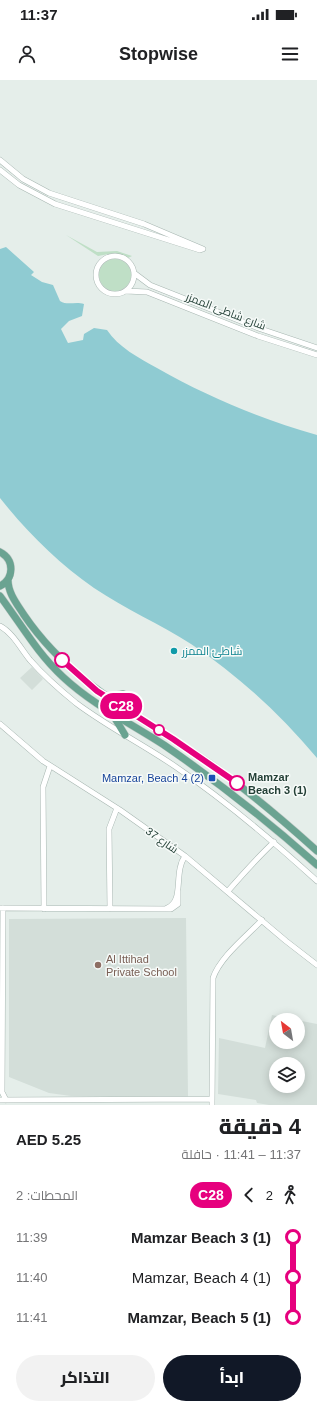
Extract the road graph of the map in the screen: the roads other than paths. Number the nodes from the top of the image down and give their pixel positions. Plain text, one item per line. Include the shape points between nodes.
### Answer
1 (0, 160) edge
2 (0, 170) edge
3 (144, 224) junction
4 (142, 232) junction
5 (134, 273) junction
6 (126, 291) junction
7 (317, 348) edge
8 (317, 355) edge
9 (0, 552) edge
10 (8, 580) junction
11 (0, 586) edge
12 (0, 596) edge
13 (0, 605) edge
14 (18, 624) junction
15 (0, 626) edge
16 (123, 694) dead end
17 (107, 697) junction
18 (113, 715) junction
19 (0, 724) edge
20 (125, 735) junction
21 (52, 767) junction
22 (118, 809) junction
23 (272, 841) junction
24 (317, 851) edge
25 (186, 857) junction
26 (317, 865) edge
27 (317, 881) edge
28 (229, 892) junction
29 (2, 908) edge
30 (44, 908) junction
31 (110, 909) junction
32 (260, 919) junction
33 (317, 965) edge
34 (1, 1094) edge
35 (0, 1100) edge
36 (6, 1100) junction
37 (212, 1102) edge
38 (127, 1103) edge

1 - 3 street via 23,179 49,193
2 - 4 street via 19,185 46,200
3 - 4 street via 145,229
3 - 4 street via 203,249
5 - 6 street via 132,283
5 - 6 street via 129,263 113,256 104,259 96,269 97,284 105,292 116,295
5 - 7 street, شارع شاطئ الممزر via 150,285
6 - 8 street, شارع شاطئ الممزر via 147,292 258,336
9 - 10 main road via 10,563 11,572
10 - 11 main road
10 - 17 main road via 17,604 47,645 79,677
12 - 14 main road
13 - 14 main road
14 - 18 main road via 63,678
15 - 20 street via 61,690
16 - 17 main road
17 - 24 main road via 228,776
18 - 20 main road
18 - 26 main road via 147,734 222,785
19 - 21 street, شارع 37
20 - 23 street via 193,778
21 - 22 street, شارع 37
21 - 30 street via 43,787
22 - 25 street, شارع 37
22 - 31 street via 113,815 109,829
23 - 27 street
23 - 28 street
25 - 28 street, شارع 37
25 - 31 street via 178,873 179,900 175,908
28 - 32 street, شارع 37
29 - 30 street
29 - 34 street
30 - 31 street
32 - 33 street, شارع 37
32 - 37 street via 218,967 213,978
34 - 36 street
35 - 36 street
36 - 38 street
37 - 38 street

